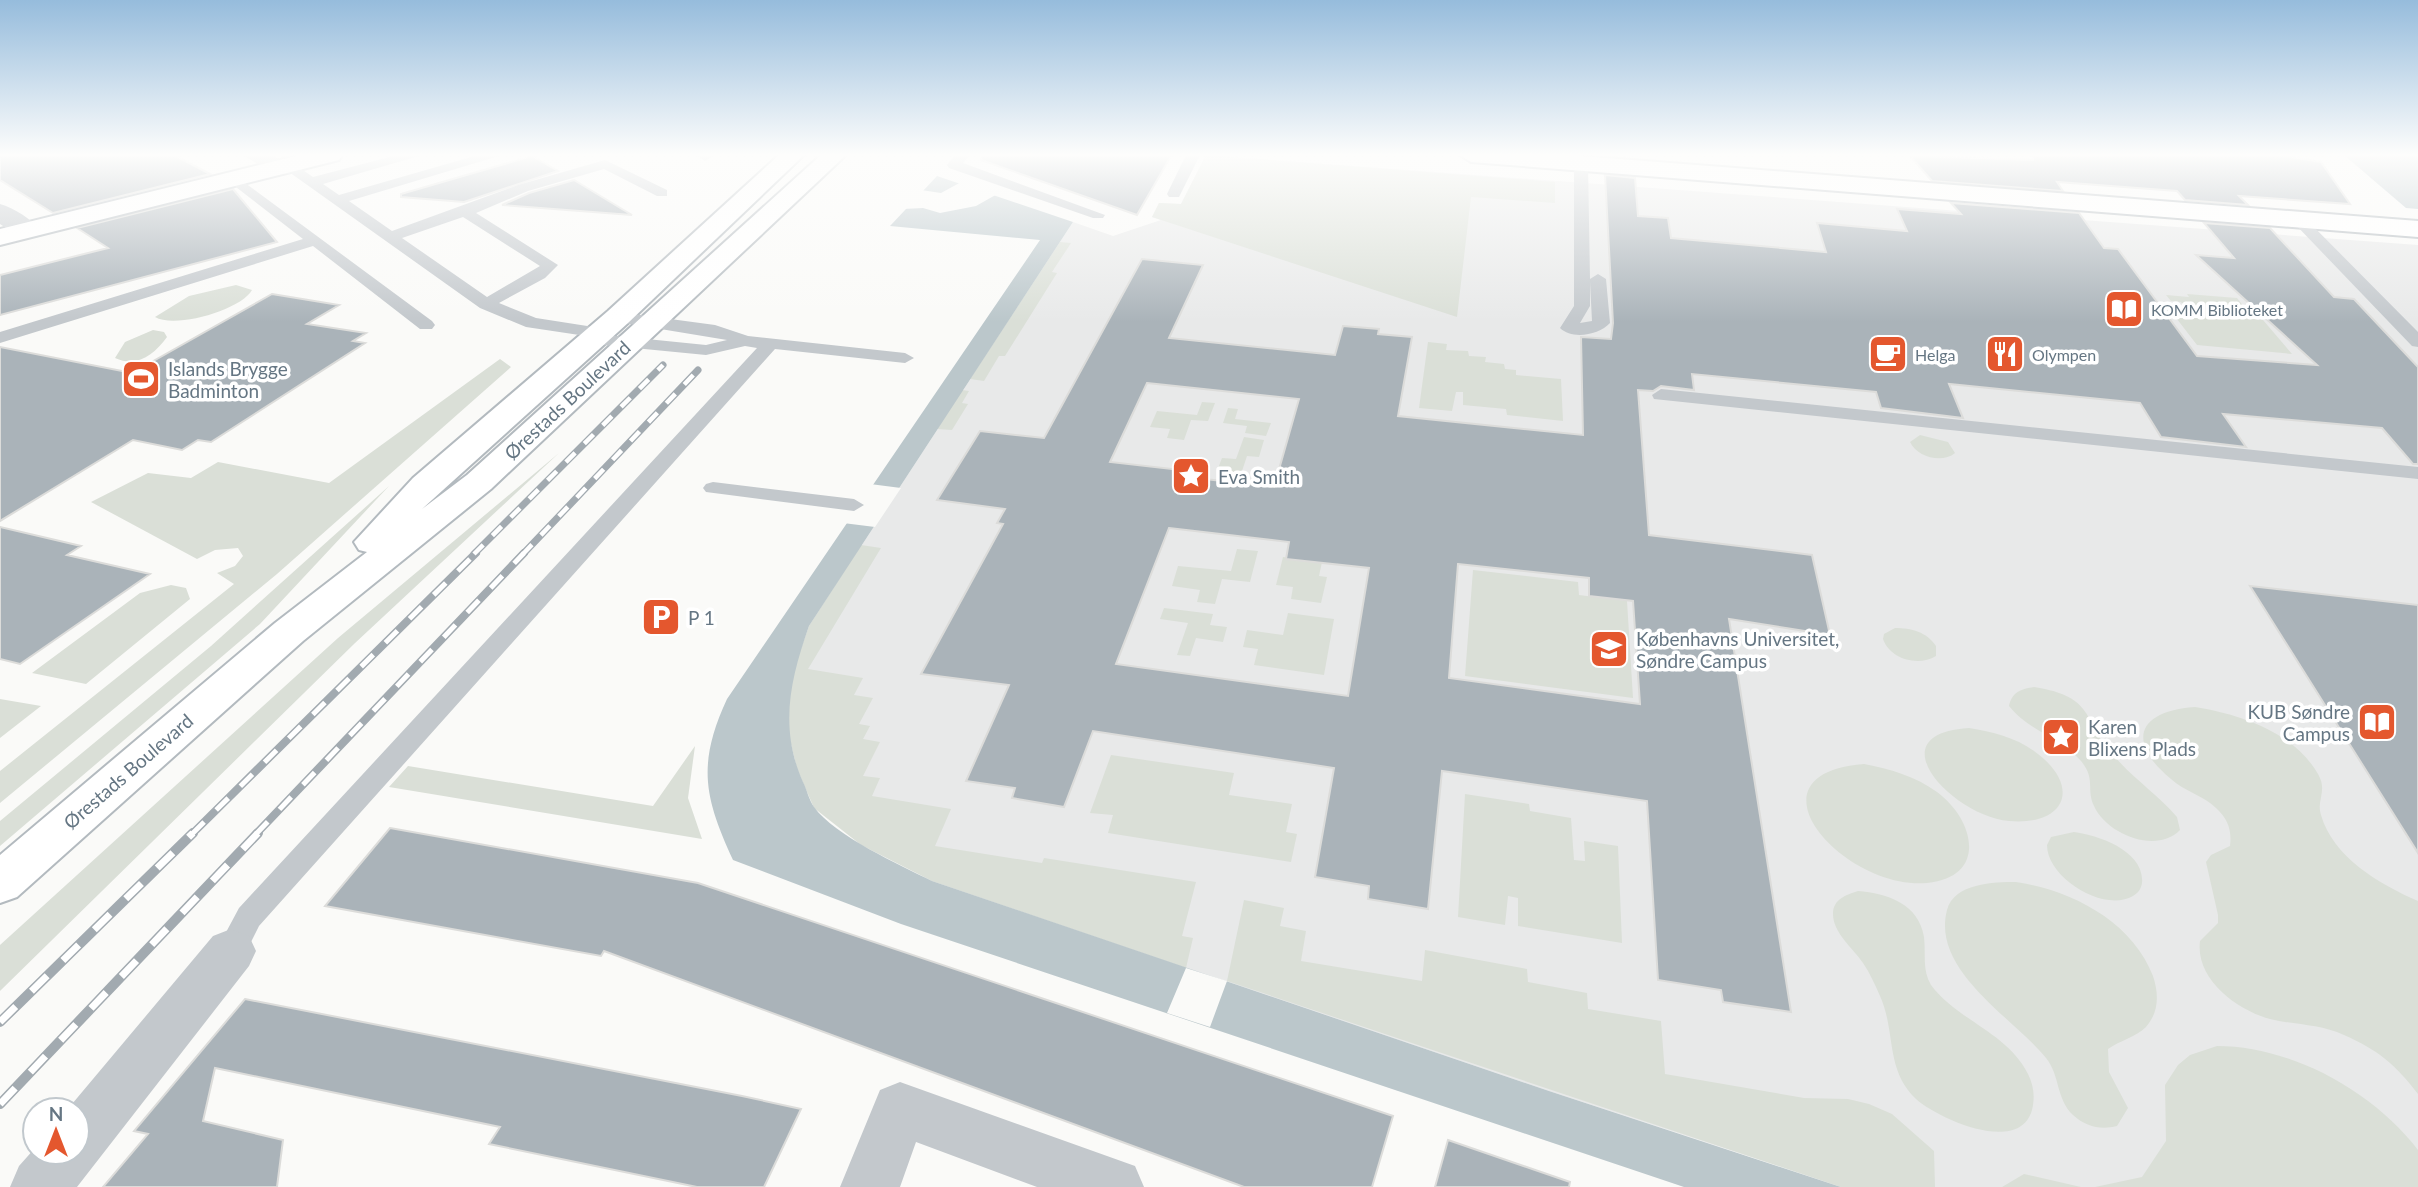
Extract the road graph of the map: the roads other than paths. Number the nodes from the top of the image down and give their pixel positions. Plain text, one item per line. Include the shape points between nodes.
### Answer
1 (114, 210) edge
2 (274, 210) edge
3 (352, 210) edge
4 (470, 210) edge
5 (739, 210) edge
6 (768, 210) edge
7 (1085, 210) edge
8 (1581, 210) edge
9 (2186, 210) edge
10 (0, 212) edge
11 (465, 212) junction
12 (1098, 215) dead end
13 (2298, 219) junction
14 (2418, 229) edge
15 (27, 231) junction
16 (0, 237) edge
17 (390, 237) junction
18 (313, 242) junction
19 (1598, 279) dead end
20 (486, 304) junction
21 (426, 325) dead end
22 (618, 331) junction
23 (0, 338) edge
24 (745, 341) junction
25 (2418, 342) edge
26 (770, 344) junction
27 (905, 358) dead end
28 (1661, 395) dead end
29 (2418, 474) edge
30 (713, 488) dead end
31 (854, 505) dead end
32 (0, 883) edge
33 (231, 951) joint
34 (91, 1125) edge
35 (57, 1166) edge
36 (40, 1187) edge
37 (870, 1187) edge
38 (1114, 1187) edge

1 - 15 street
2 - 18 lane
3 - 17 lane
4 - 11 lane
5 - 22 street, Ørestads Boulevard
6 - 22 street, Ørestads Boulevard
7 - 12 lane
8 - 19 lane via 1582,306 1569,328 1589,329 1601,323
9 - 13 street
10 - 15 street
11 - 17 lane
11 - 20 lane via 550,265
13 - 14 street
13 - 25 lane
15 - 16 street
17 - 20 lane
18 - 21 lane
18 - 23 lane
20 - 22 lane via 532,323
22 - 24 lane via 725,331
22 - 24 lane via 706,350
22 - 32 street, Ørestads Boulevard via 479,482 289,632
24 - 26 lane
26 - 27 lane
26 - 33 lane via 248,917
28 - 29 lane
30 - 31 lane
33 - 34 street
35 - 36 street
37 - 38 street via 900,1109

